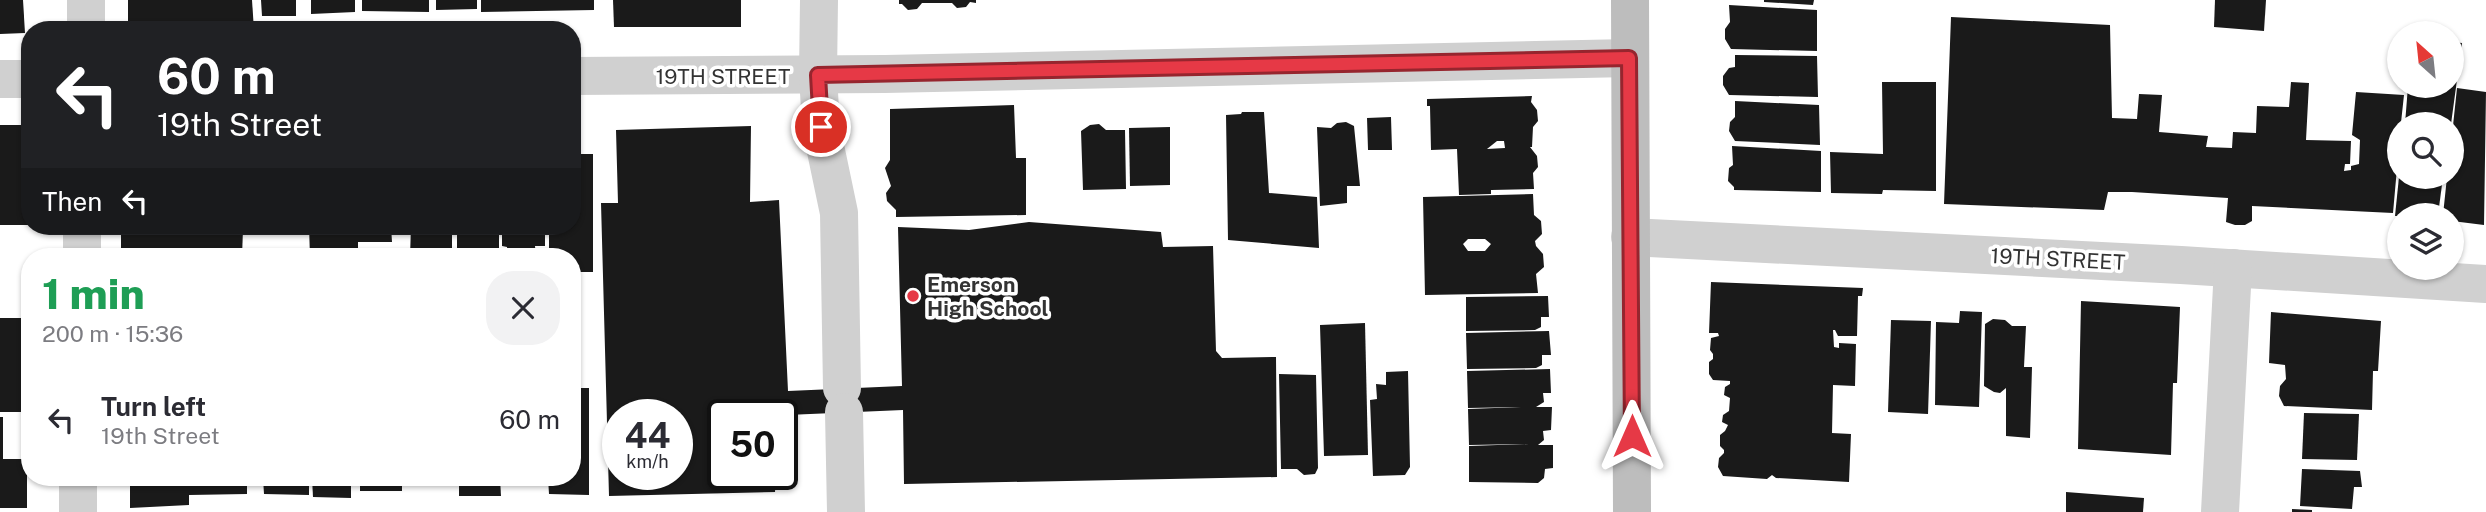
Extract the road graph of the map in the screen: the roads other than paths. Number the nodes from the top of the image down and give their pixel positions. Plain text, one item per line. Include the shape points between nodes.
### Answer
1 (86, 0) edge
2 (819, 0) edge
3 (1630, 0) edge
4 (86, 21) edge
5 (1629, 58) junction
6 (818, 75) junction
7 (581, 76) edge
8 (0, 79) edge
9 (21, 79) edge
10 (1630, 237) junction
11 (2233, 268) junction
12 (2486, 284) edge
13 (78, 486) edge
14 (78, 512) edge
15 (846, 512) edge
16 (1632, 512) edge
17 (2220, 512) edge

1 - 4 street
2 - 6 street
3 - 5 main road
5 - 6 street, 19TH STREET
5 - 10 main road
6 - 7 street, 19TH STREET
6 - 15 street via 821,127 839,213
8 - 9 street
10 - 11 street, 19TH STREET
10 - 16 main road
11 - 12 street, 19TH STREET
11 - 17 street
13 - 14 street

